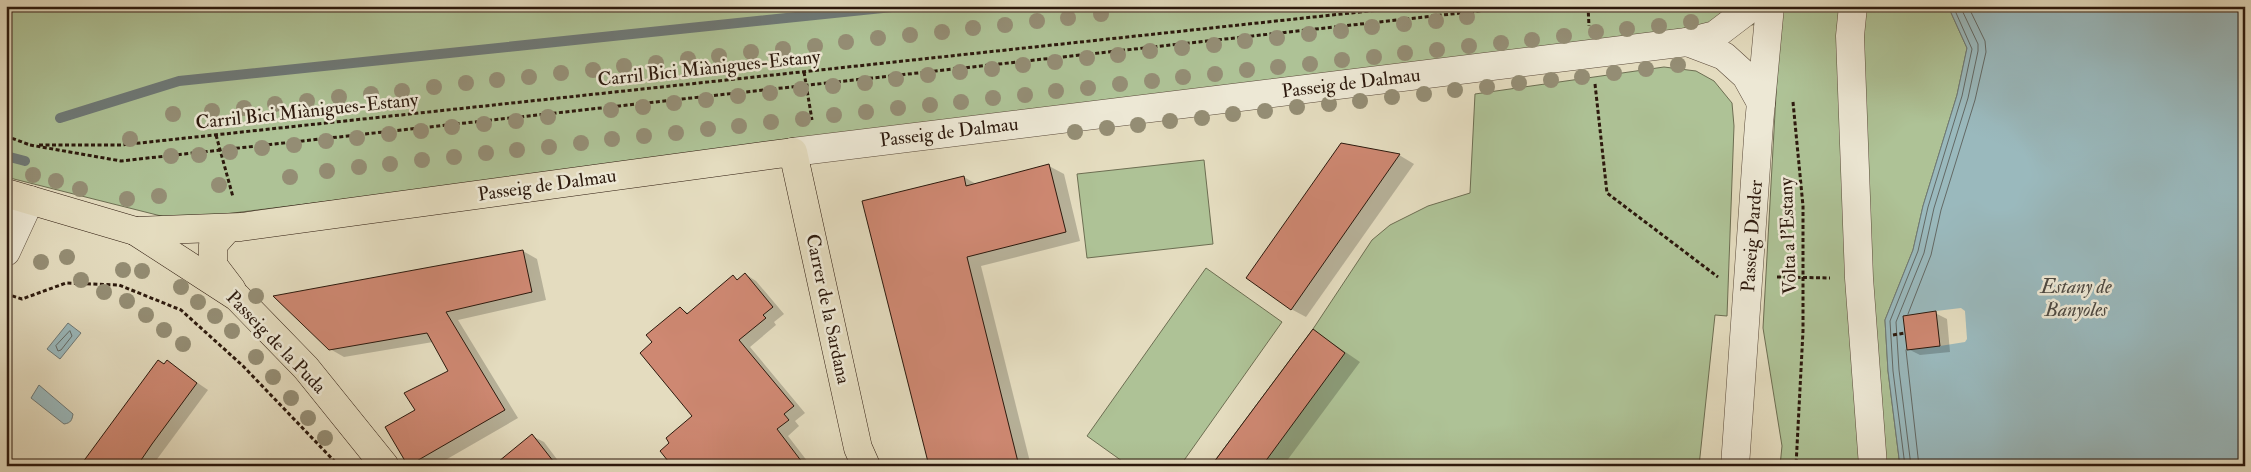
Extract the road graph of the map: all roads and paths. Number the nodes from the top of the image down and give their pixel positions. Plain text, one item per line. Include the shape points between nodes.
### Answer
1 (1416, 6) edge
2 (1524, 6) edge
3 (1753, 6) edge
4 (1770, 6) edge
5 (1853, 6) edge
6 (1687, 42) junction
7 (1595, 82) dead end
8 (1793, 100) dead end
9 (1761, 103) junction
10 (6, 136) edge
11 (30, 145) junction
12 (793, 152) junction
13 (18, 197) edge
14 (228, 228) junction
15 (134, 230) junction
16 (6, 252) edge
17 (1750, 278) junction
18 (1803, 278) junction
19 (6, 294) edge
20 (238, 297) junction
21 (339, 466) edge
22 (385, 466) edge
23 (866, 466) edge
24 (1735, 466) edge
25 (1796, 466) edge
26 (1873, 466) edge

1 - 11 path, Carril Bici Miànigues-Estany via 121,145
2 - 11 path via 122,161
3 - 6 street, Passeig de Dalmau via 1715,35
4 - 9 street, Passeig Darder
5 - 26 street via 1850,36 1859,278
6 - 9 street via 1724,56 1746,76
6 - 12 street, Passeig de Dalmau
7 - 17 path via 1607,192 1718,277
8 - 18 path, Volta a l'Estany via 1803,206
9 - 17 street, Passeig Darder
10 - 11 path, Carril Bici Miànigues-Estany
12 - 14 main road, Passeig de Dalmau
12 - 23 main road, Carrer de la Sardana via 858,448
13 - 15 main road, Passeig de la Puda
13 - 16 street
14 - 15 main road, Passeig de Dalmau
14 - 20 main road via 213,245 214,265
15 - 20 main road, Passeig de la Puda
17 - 18 path
17 - 24 street, Passeig Darder
18 - 25 path, Volta a l'Estany
19 - 21 path via 22,299 66,283 119,285 180,310 243,366
20 - 22 main road, Passeig de la Puda via 306,368

